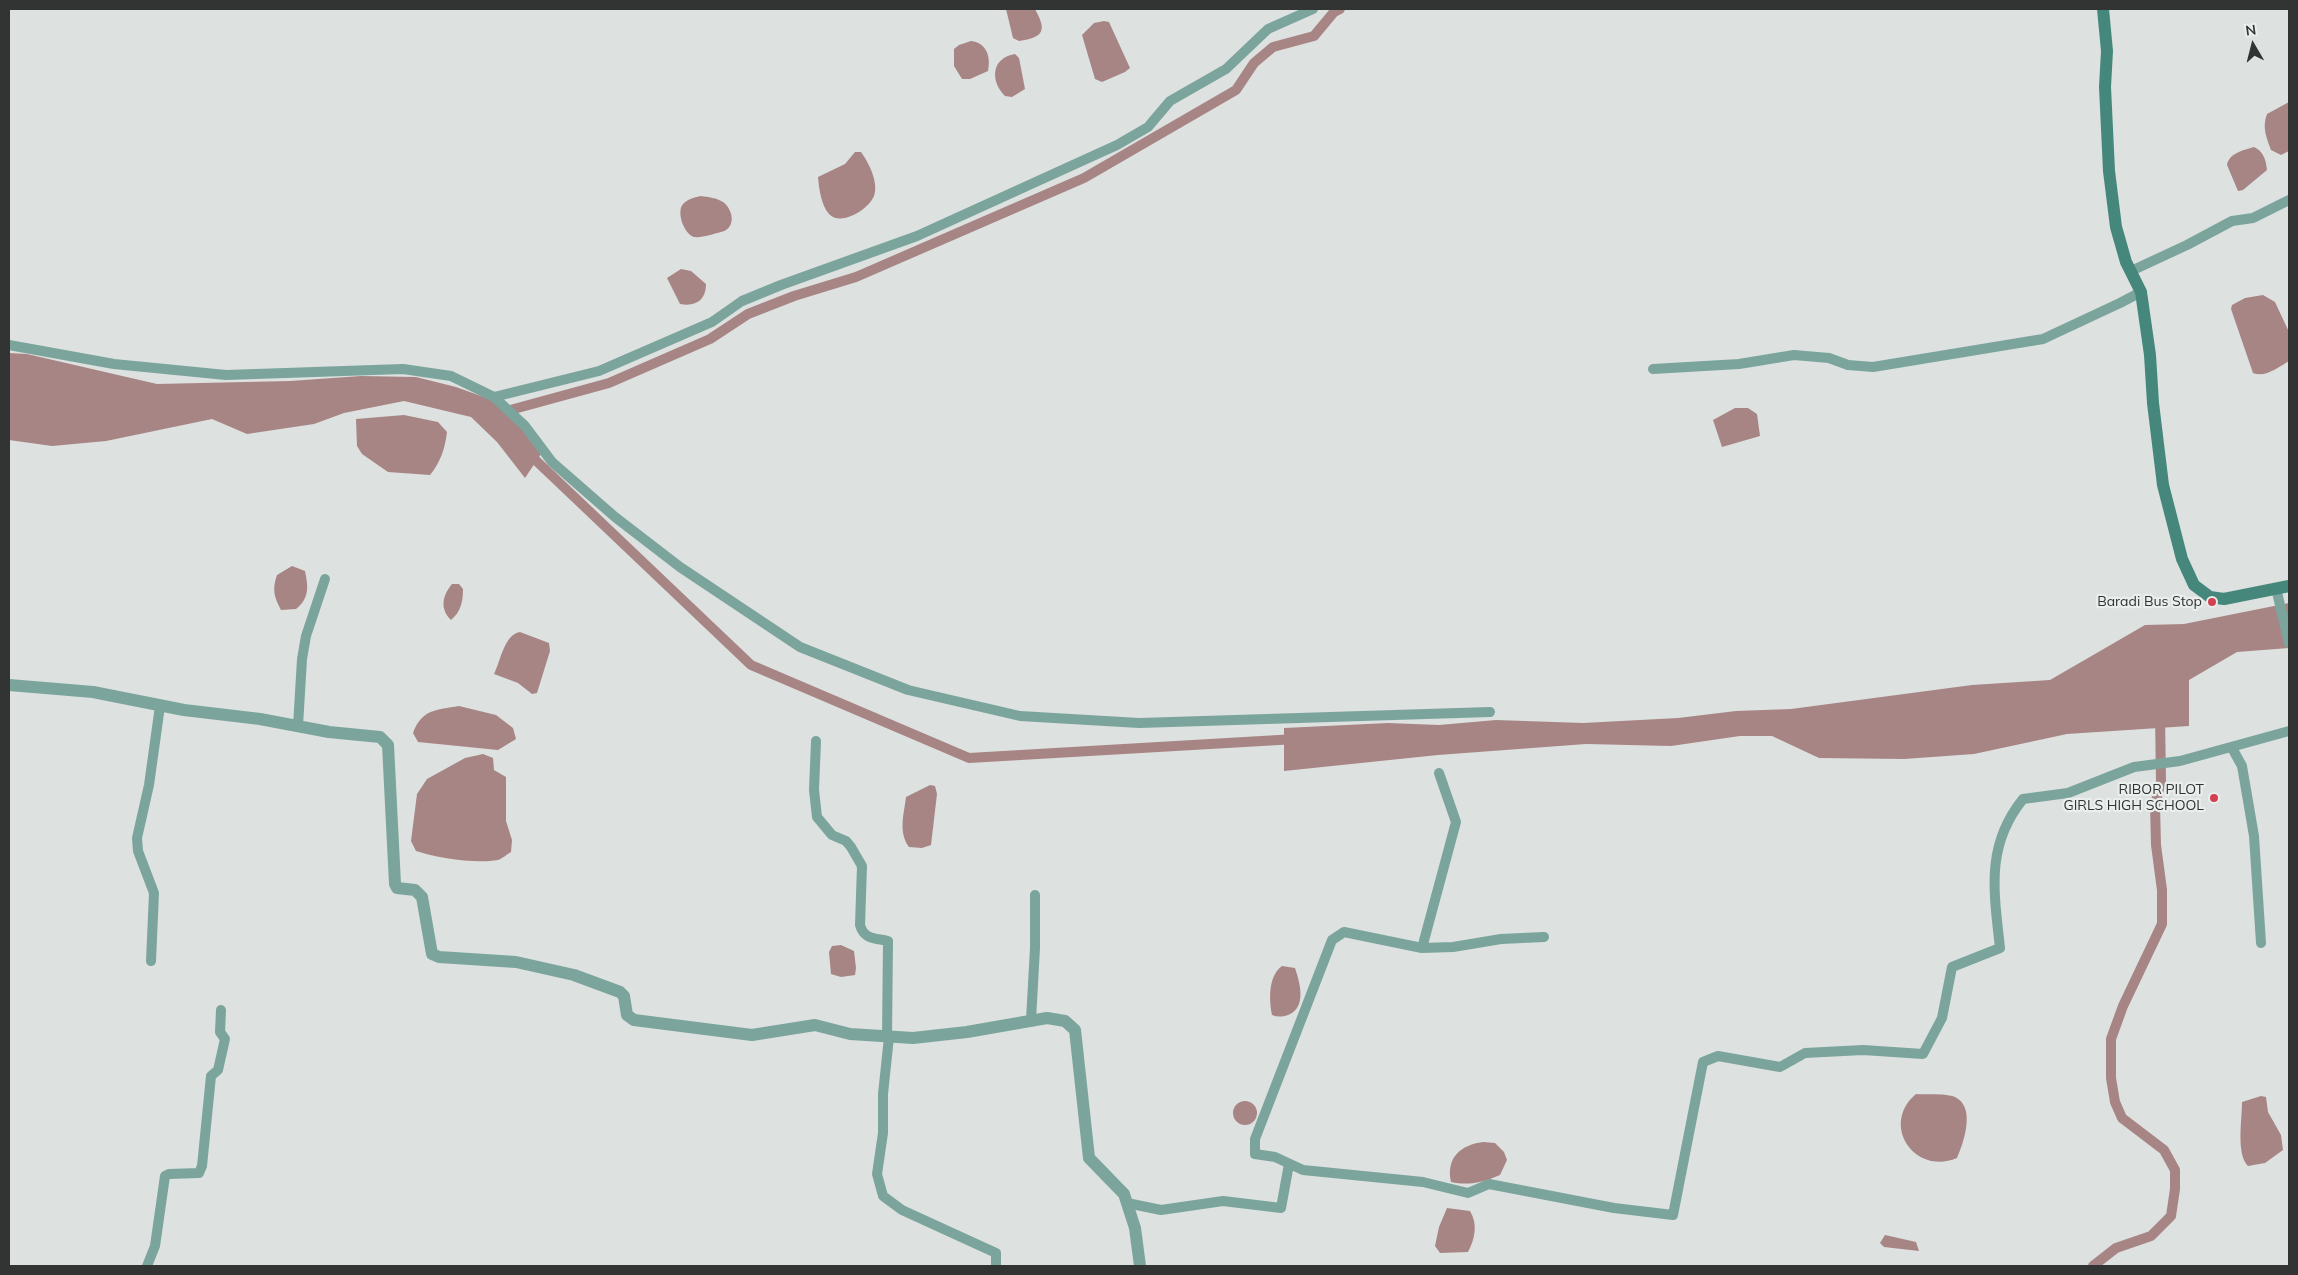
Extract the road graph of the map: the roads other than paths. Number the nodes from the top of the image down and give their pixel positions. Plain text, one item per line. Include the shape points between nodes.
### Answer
1 (1313, 9) edge
2 (2103, 9) edge
3 (2289, 200) edge
4 (2131, 271) junction
5 (2141, 292) junction
6 (9, 345) edge
7 (1653, 369) dead end
8 (494, 397) junction
9 (325, 579) dead end
10 (2283, 587) edge
11 (2289, 643) edge
12 (9, 685) edge
13 (160, 706) junction
14 (1490, 712) dead end
15 (298, 726) junction
16 (2289, 731) edge
17 (816, 741) dead end
18 (2232, 748) junction
19 (1439, 773) dead end
20 (1035, 895) dead end
21 (1544, 937) dead end
22 (2261, 943) dead end
23 (1422, 948) junction
24 (151, 961) dead end
25 (221, 1010) dead end
26 (1031, 1020) junction
27 (888, 1037) junction
28 (1288, 1164) junction
29 (1127, 1203) junction
30 (146, 1266) edge
31 (996, 1266) edge
32 (1140, 1266) edge

1 - 8 street via 1268,29 1226,69 1170,102 1148,126 1117,145 917,236 742,301 712,322 599,371
2 - 4 main road via 2108,51 2105,87 2109,171 2116,227
3 - 4 street via 2253,218 2232,221
4 - 5 main road
5 - 7 street via 2042,339 1873,367 1794,355 1739,364
5 - 10 main road via 2163,485 2187,573 2201,591 2224,599
6 - 8 street via 114,364 226,375 403,369 451,376
8 - 14 street via 517,418 552,462 680,567 800,648 908,690 1020,716 1139,723
9 - 15 street via 306,636
10 - 11 street
12 - 13 street via 93,692
13 - 15 street
13 - 24 street via 149,785 137,838 138,851 154,893
15 - 27 street via 380,737 388,745 394,884 397,888 415,890 422,898 432,954 516,962 574,975 620,992 624,996 627,1015 634,1020 752,1035 815,1025 850,1034
16 - 18 street
17 - 27 street via 816,817 832,835 852,847 862,866 862,933 869,938 888,941
18 - 22 street via 2242,766 2254,836
18 - 28 street via 2180,761 2134,767 2068,793 2023,799 2009,816 1998,843 1994,887 2000,948 1952,967 1942,1018 1922,1054 1863,1050 1804,1053 1780,1067 1718,1056 1703,1062 1673,1215 1614,1208 1489,1184 1468,1193 1423,1182 1303,1170
19 - 23 street via 1456,822
20 - 26 street
21 - 23 street
23 - 28 street via 1344,932 1332,940 1255,1139 1255,1154 1275,1157
25 - 30 street via 220,1032 225,1040 218,1070 211,1076 202,1166 199,1173 165,1176 155,1246
26 - 27 street via 967,1032 913,1038
26 - 29 street via 1065,1021 1075,1030 1089,1158 1124,1194
27 - 31 street via 883,1133 877,1174 883,1196 902,1210 996,1253
28 - 29 street via 1281,1208 1223,1201 1161,1210
29 - 32 street via 1135,1228

